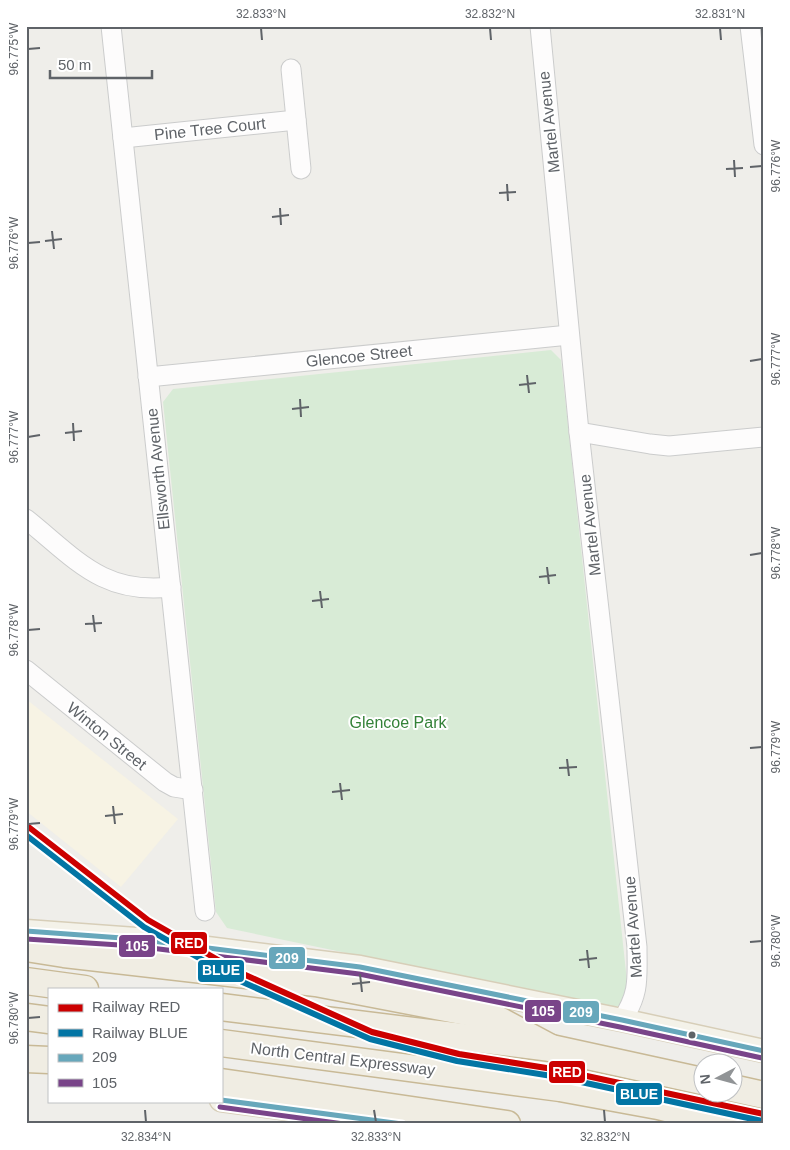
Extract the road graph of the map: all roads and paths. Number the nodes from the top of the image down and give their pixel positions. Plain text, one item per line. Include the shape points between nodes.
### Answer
1 (111, 26) edge
2 (540, 26) edge
3 (750, 26) edge
4 (291, 69) dead end
5 (296, 120) junction
6 (123, 138) junction
7 (764, 145) edge
8 (301, 169) dead end
9 (569, 335) junction
10 (148, 377) junction
11 (580, 432) junction
12 (764, 437) edge
13 (26, 519) edge
14 (171, 587) junction
15 (26, 670) edge
16 (193, 790) junction
17 (205, 911) dead end
18 (26, 931) edge
19 (26, 948) edge
20 (26, 981) edge
21 (78, 988) edge
22 (222, 1006) edge
23 (26, 1017) edge
24 (48, 1020) edge
25 (622, 1020) junction
26 (222, 1043) edge
27 (551, 1048) junction
28 (764, 1051) edge
29 (26, 1059) edge
30 (48, 1060) edge
31 (26, 1066) edge
32 (48, 1073) edge
33 (692, 1079) edge
34 (222, 1082) edge
35 (742, 1090) edge
36 (764, 1095) edge
37 (222, 1100) edge
38 (404, 1124) edge
39 (507, 1124) edge
40 (729, 1124) edge

1 - 6 street, Ellsworth Avenue
2 - 9 street, Martel Avenue
3 - 7 street
4 - 5 street
5 - 6 street, Pine Tree Court
5 - 8 street
6 - 10 street, Ellsworth Avenue
9 - 10 street, Glencoe Street
9 - 11 street, Martel Avenue
10 - 14 street, Ellsworth Avenue
11 - 12 street via 669,446
11 - 25 street, Martel Avenue via 637,947 635,995
13 - 14 street via 94,574 137,588
14 - 16 street, Ellsworth Avenue
15 - 16 street, Winton Street via 165,782
16 - 17 street, Ellsworth Avenue
18 - 25 main road via 136,939 360,967
19 - 27 highway via 316,983 493,1017
20 - 21 highway
22 - 27 highway
23 - 24 highway
25 - 28 main road
26 - 40 highway, North Central Expressway via 560,1088 658,1106
27 - 33 highway
29 - 30 highway
31 - 32 main road
34 - 39 highway
35 - 36 highway
37 - 38 main road

